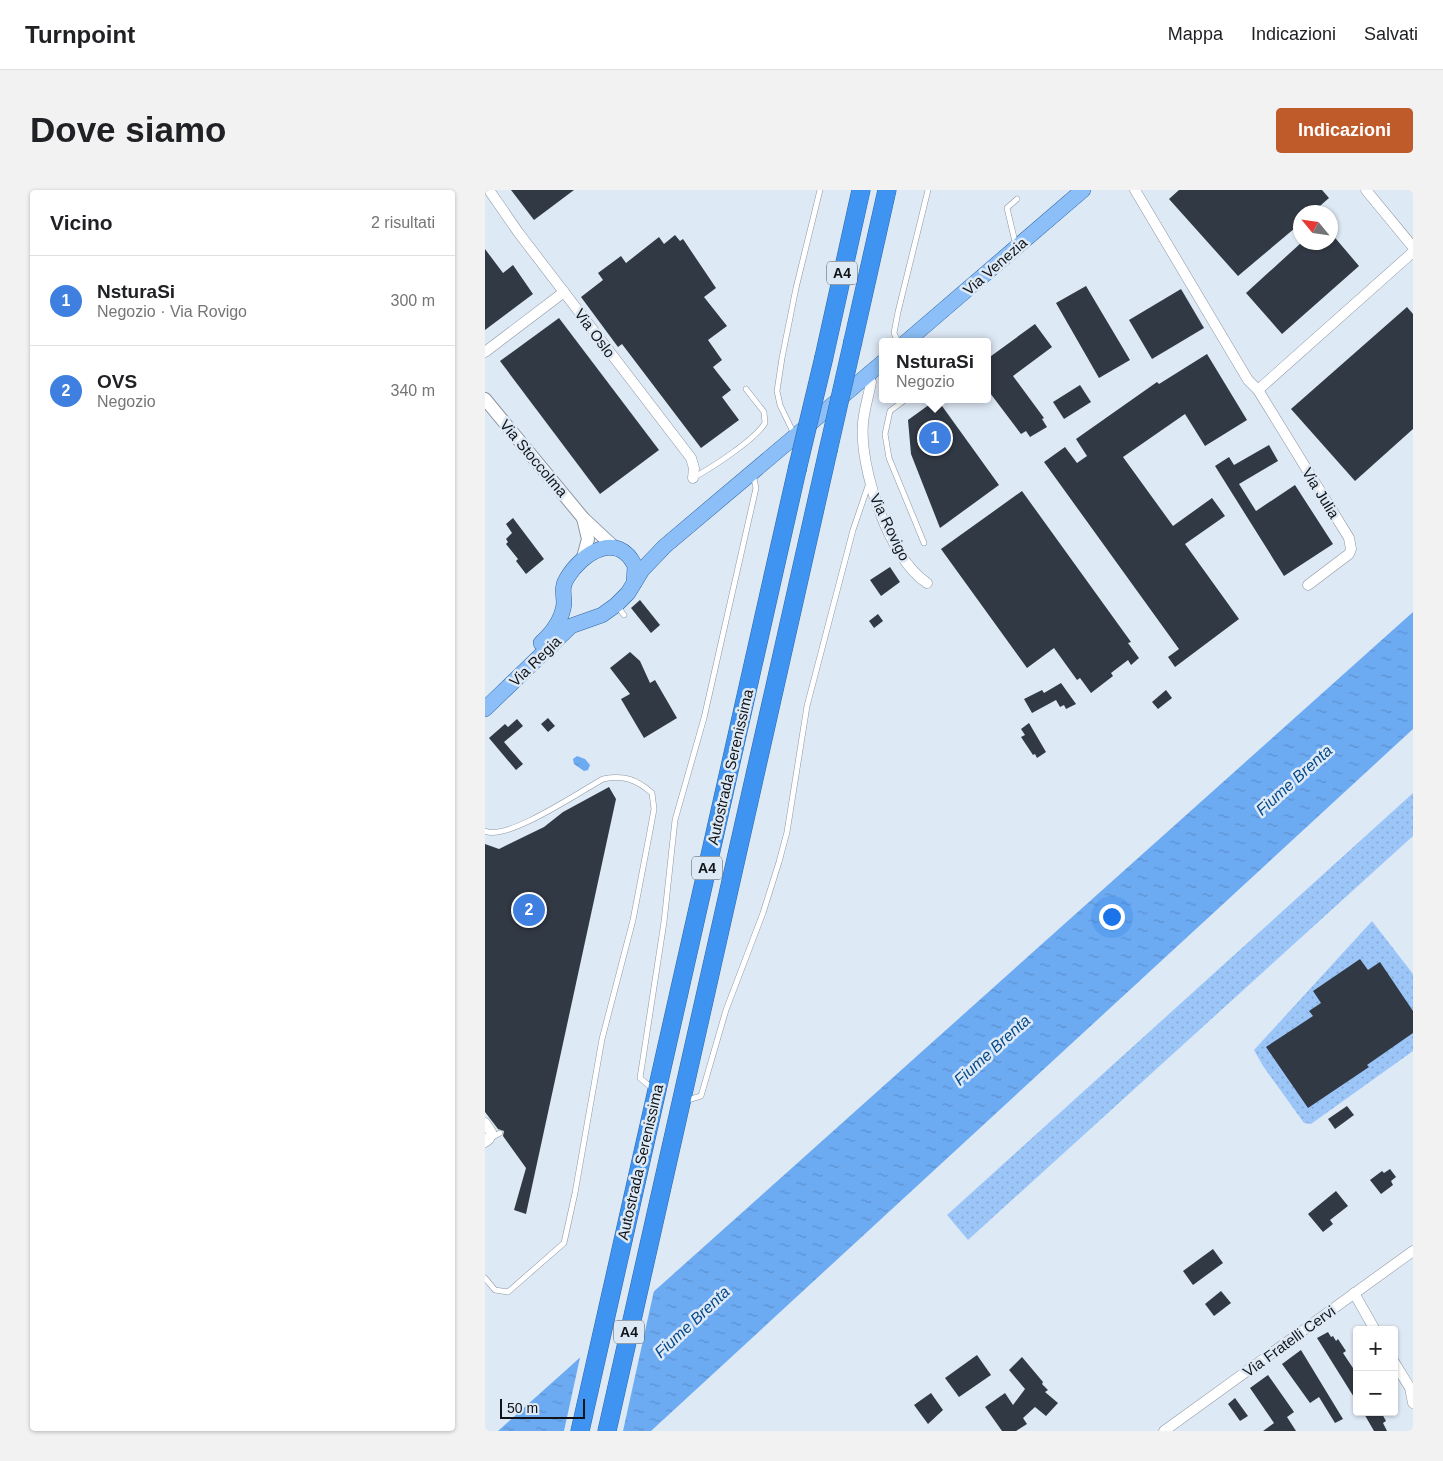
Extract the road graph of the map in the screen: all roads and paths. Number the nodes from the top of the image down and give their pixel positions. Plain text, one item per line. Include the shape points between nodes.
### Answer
1 (489, 190) edge
2 (820, 190) edge
3 (861, 190) edge
4 (887, 190) edge
5 (928, 190) edge
6 (1135, 190) edge
7 (1366, 190) edge
8 (1081, 191) edge
9 (1017, 199) dead end
10 (1413, 247) edge
11 (1016, 248) junction
12 (1413, 252) edge
13 (564, 292) junction
14 (896, 338) edge
15 (911, 338) edge
16 (485, 352) edge
17 (879, 366) edge
18 (867, 377) junction
19 (746, 389) dead end
20 (1258, 390) junction
21 (485, 398) edge
22 (901, 403) edge
23 (796, 437) junction
24 (753, 474) junction
25 (693, 478) joint
26 (869, 483) junction
27 (583, 518) junction
28 (924, 543) dead end
29 (665, 546) junction
30 (620, 550) junction
31 (581, 561) junction
32 (927, 582) dead end
33 (633, 584) junction
34 (1308, 585) dead end
35 (564, 602) junction
36 (589, 619) junction
37 (485, 696) edge
38 (485, 709) edge
39 (485, 831) edge
40 (656, 1092) junction
41 (681, 1101) junction
42 (1413, 1250) edge
43 (485, 1278) edge
44 (1354, 1293) junction
45 (1373, 1326) edge
46 (1398, 1368) edge
47 (1413, 1403) edge
48 (579, 1431) edge
49 (607, 1431) edge
50 (1164, 1431) edge

1 - 13 street, Via Oslo
2 - 23 lane via 781,358 777,391 780,405
3 - 40 highway, Autostrada Serenissima / A4, bridge
4 - 41 highway, Autostrada Serenissima / A4, bridge
5 - 14 lane via 898,312 894,333
6 - 20 street, Via Julia
7 - 10 street
8 - 11 main road, Via Venezia
9 - 11 lane via 1007,208
11 - 15 main road, Via Venezia
12 - 20 street
13 - 16 street
13 - 25 street, Via Oslo via 691,458
17 - 18 main road
18 - 23 main road
18 - 26 street, Via Rovigo via 871,382 863,424 864,459
19 - 25 lane via 764,412 765,423 711,468
20 - 34 street, Via Julia via 1351,544 1344,559
21 - 27 street, Via Stoccolma
22 - 28 lane via 890,411 885,434 889,458
23 - 24 main road
24 - 29 main road, Via Regia
24 - 40 lane via 756,488 730,611 675,820 663,931 640,1065 640,1078
26 - 32 street, Via Rovigo via 901,553 915,574
26 - 41 lane via 855,523 807,706 787,832 779,862 726,1010 701,1096
27 - 30 street, Via Stoccolma
27 - 31 street, Via Stoccolma via 588,539
29 - 30 main road, Via Regia via 645,553
29 - 33 main road, Via Regia
30 - 31 main road, Via Regia via 599,549
30 - 33 main road via 635,566
31 - 35 main road, Via Regia via 566,580 562,594
33 - 36 main road, Via Regia via 620,610
35 - 36 main road via 578,617
35 - 37 main road, Via Regia via 553,629
36 - 38 main road, Via Regia via 571,626
39 - 43 lane via 513,829 603,779 618,776 638,781 652,793 651,831 633,920 602,1039 564,1243 507,1292 495,1290
40 - 48 highway, Autostrada Serenissima / A4
41 - 49 highway, Autostrada Serenissima / A4
42 - 44 street, Via Fratelli Cervi
44 - 45 street
44 - 50 street, Via Fratelli Cervi
46 - 47 street via 1410,1388

